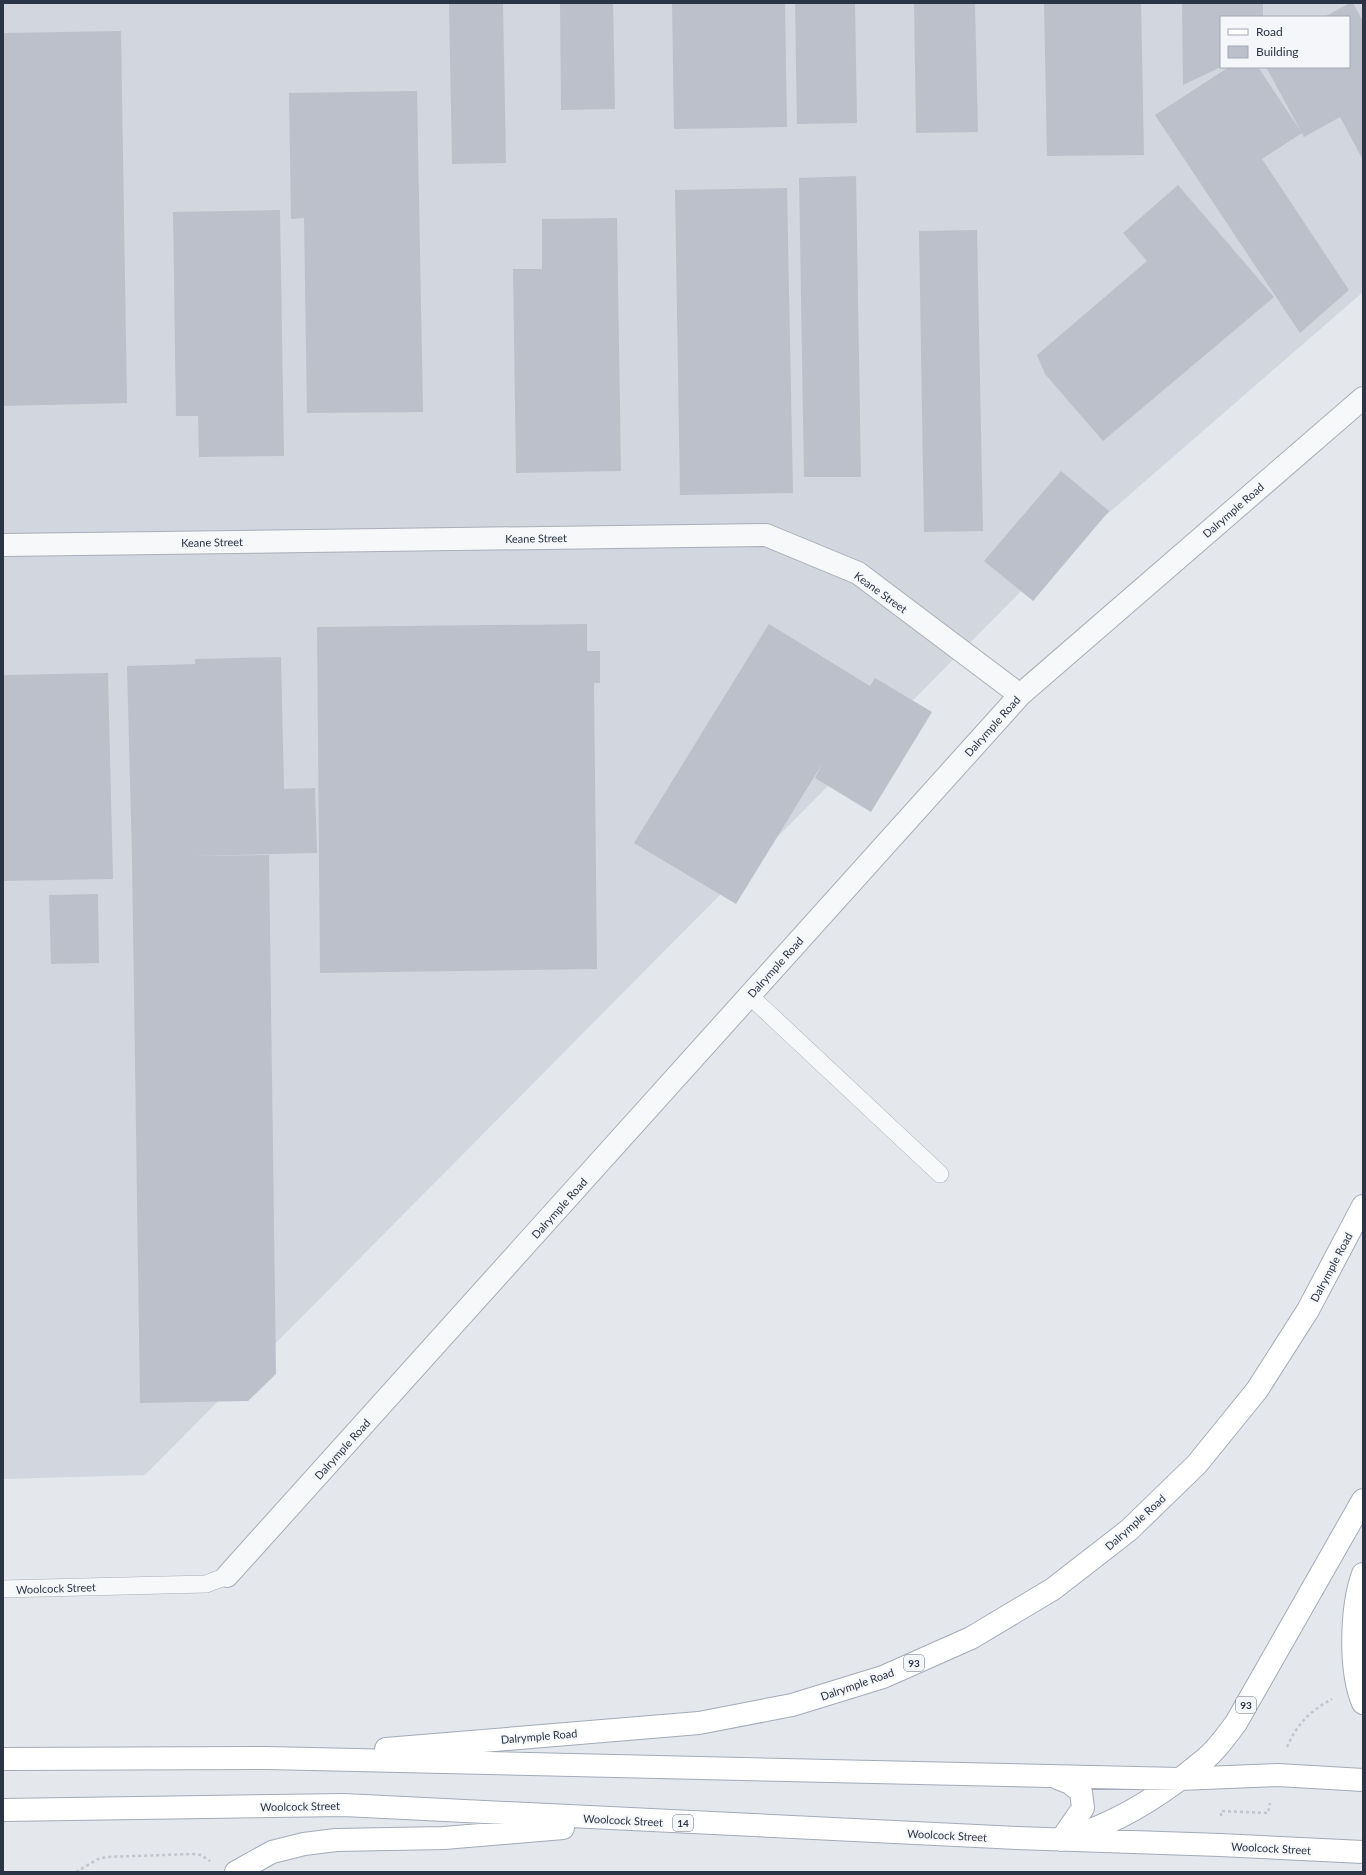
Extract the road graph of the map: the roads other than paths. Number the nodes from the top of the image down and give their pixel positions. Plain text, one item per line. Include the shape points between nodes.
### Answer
1 (1363, 398) edge
2 (3, 545) edge
3 (1020, 695) junction
4 (750, 996) junction
5 (940, 1174) dead end
6 (1363, 1206) edge
7 (1363, 1500) edge
8 (1363, 1574) edge
9 (227, 1576) joint
10 (3, 1589) edge
11 (1363, 1703) edge
12 (7, 1756) edge
13 (267, 1758) junction
14 (1052, 1775) junction
15 (1179, 1779) junction
16 (1363, 1780) edge
17 (3, 1810) edge
18 (652, 1821) junction
19 (1061, 1840) junction
20 (1363, 1852) edge
21 (236, 1872) edge

1 - 3 street, Dalrymple Road
2 - 3 street, Keane Street via 766,534 858,573
3 - 4 street, Dalrymple Road
4 - 5 lane
4 - 9 street, Dalrymple Road
6 - 13 main road, Dalrymple Road / 93 via 1308,1310 1257,1390 1197,1464 1129,1530 1066,1579 971,1638 883,1677 792,1705 699,1723
7 - 15 main road, 93 via 1236,1723 1205,1760
8 - 11 main road via 1358,1587 1353,1640 1355,1667
9 - 10 lane, Woolcock Street via 206,1584
12 - 13 main road
13 - 14 main road
14 - 15 main road
14 - 19 main road via 1070,1783 1081,1792 1083,1808
15 - 16 main road via 1278,1775
15 - 19 main road, 93 via 1099,1828
17 - 18 main road, Woolcock Street / 14 via 344,1805
18 - 19 main road, Woolcock Street / 14
18 - 21 main road via 444,1838 336,1840 272,1852
19 - 20 main road, Woolcock Street / 14

